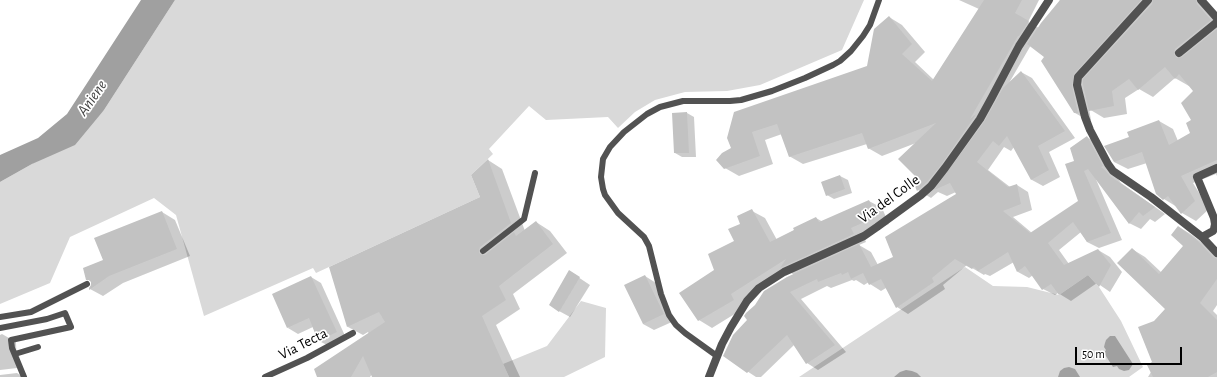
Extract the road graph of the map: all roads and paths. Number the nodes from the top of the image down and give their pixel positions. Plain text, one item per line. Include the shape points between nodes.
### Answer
1 (879, 0) edge
2 (1049, 0) edge
3 (1148, 0) edge
4 (1201, 0) edge
5 (1217, 18) edge
6 (1217, 22) edge
7 (1179, 53) dead end
8 (1217, 168) edge
9 (535, 174) dead end
10 (1202, 237) junction
11 (483, 251) dead end
12 (1217, 253) edge
13 (87, 284) dead end
14 (0, 316) edge
15 (0, 328) edge
16 (353, 333) dead end
17 (38, 347) dead end
18 (15, 354) junction
19 (717, 356) junction
20 (24, 377) edge
21 (265, 377) edge
22 (709, 377) edge

1 - 19 lane via 870,26 840,61 772,91 741,100 679,102 663,106 647,114 624,132 603,159 601,183 605,195 618,214 647,242 666,308 685,333
2 - 19 street, Via del Colle via 1019,46 980,119 931,186 864,236 784,272 760,288 747,301
3 - 10 street via 1080,75 1077,85 1087,125 1110,168
4 - 5 street
6 - 7 street
8 - 10 street via 1197,177 1215,224 1213,231
9 - 11 lane via 524,219
10 - 12 street
13 - 14 lane via 32,312
15 - 18 lane via 65,313 71,327 10,340
16 - 21 lane, Via Tecta via 308,358
17 - 18 lane
18 - 20 lane
19 - 22 street, Via del Colle

